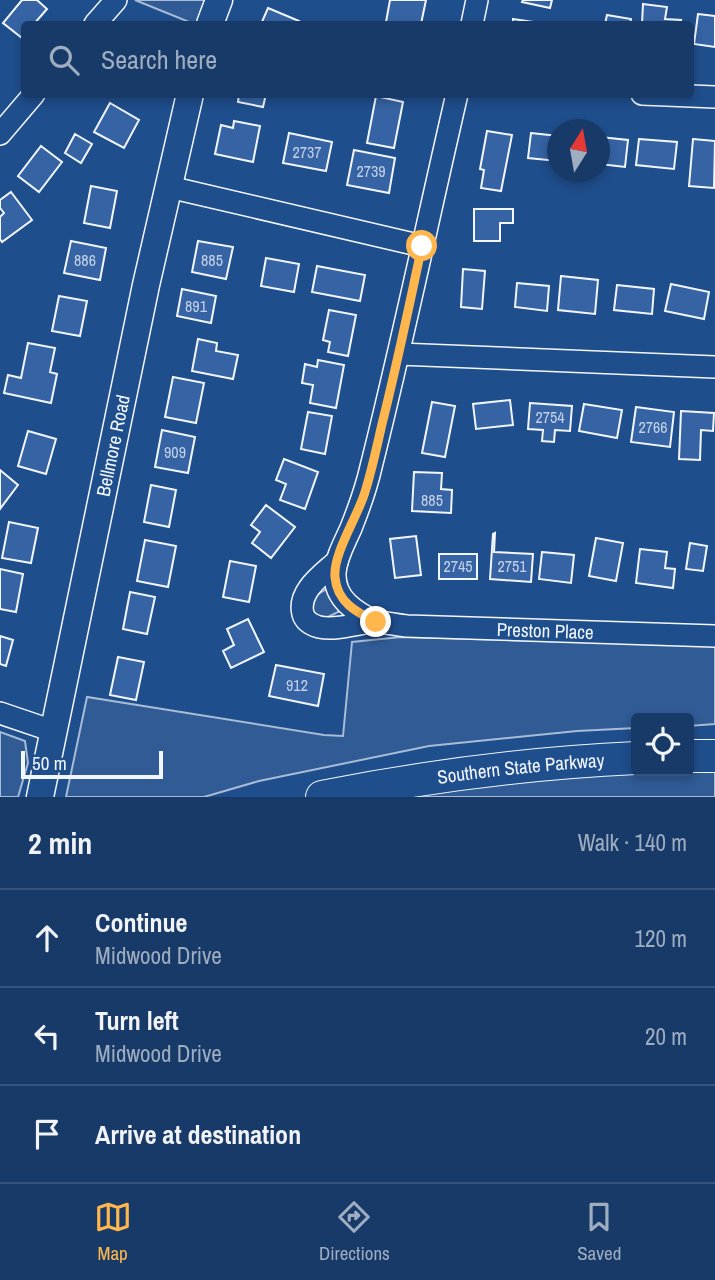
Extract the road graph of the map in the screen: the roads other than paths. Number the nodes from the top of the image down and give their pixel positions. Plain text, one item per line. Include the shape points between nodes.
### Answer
1 (116, 0) edge
2 (219, 0) edge
3 (477, 0) edge
4 (98, 21) edge
5 (211, 21) edge
6 (473, 21) edge
7 (694, 96) edge
8 (715, 97) edge
9 (31, 98) edge
10 (189, 98) edge
11 (456, 98) edge
12 (0, 134) edge
13 (169, 187) junction
14 (422, 246) junction
15 (399, 354) junction
16 (715, 367) edge
17 (337, 561) junction
18 (376, 622) junction
19 (715, 636) edge
20 (0, 713) edge
21 (53, 731) junction
22 (694, 756) edge
23 (715, 756) edge
24 (631, 758) edge
25 (40, 797) edge
26 (322, 797) edge

1 - 4 street
2 - 5 main road
3 - 6 street
7 - 8 street
9 - 12 street
10 - 13 main road, Bellmore Road
11 - 14 street
13 - 14 street
13 - 21 main road, Bellmore Road
14 - 15 street
15 - 16 street
15 - 17 street via 365,492
17 - 18 street via 337,588 345,603
17 - 18 street via 306,593 302,603 306,620 329,628
18 - 19 street, Preston Place
20 - 21 street
21 - 25 main road, Bellmore Road
22 - 23 highway
24 - 26 highway, Southern State Parkway via 445,775

